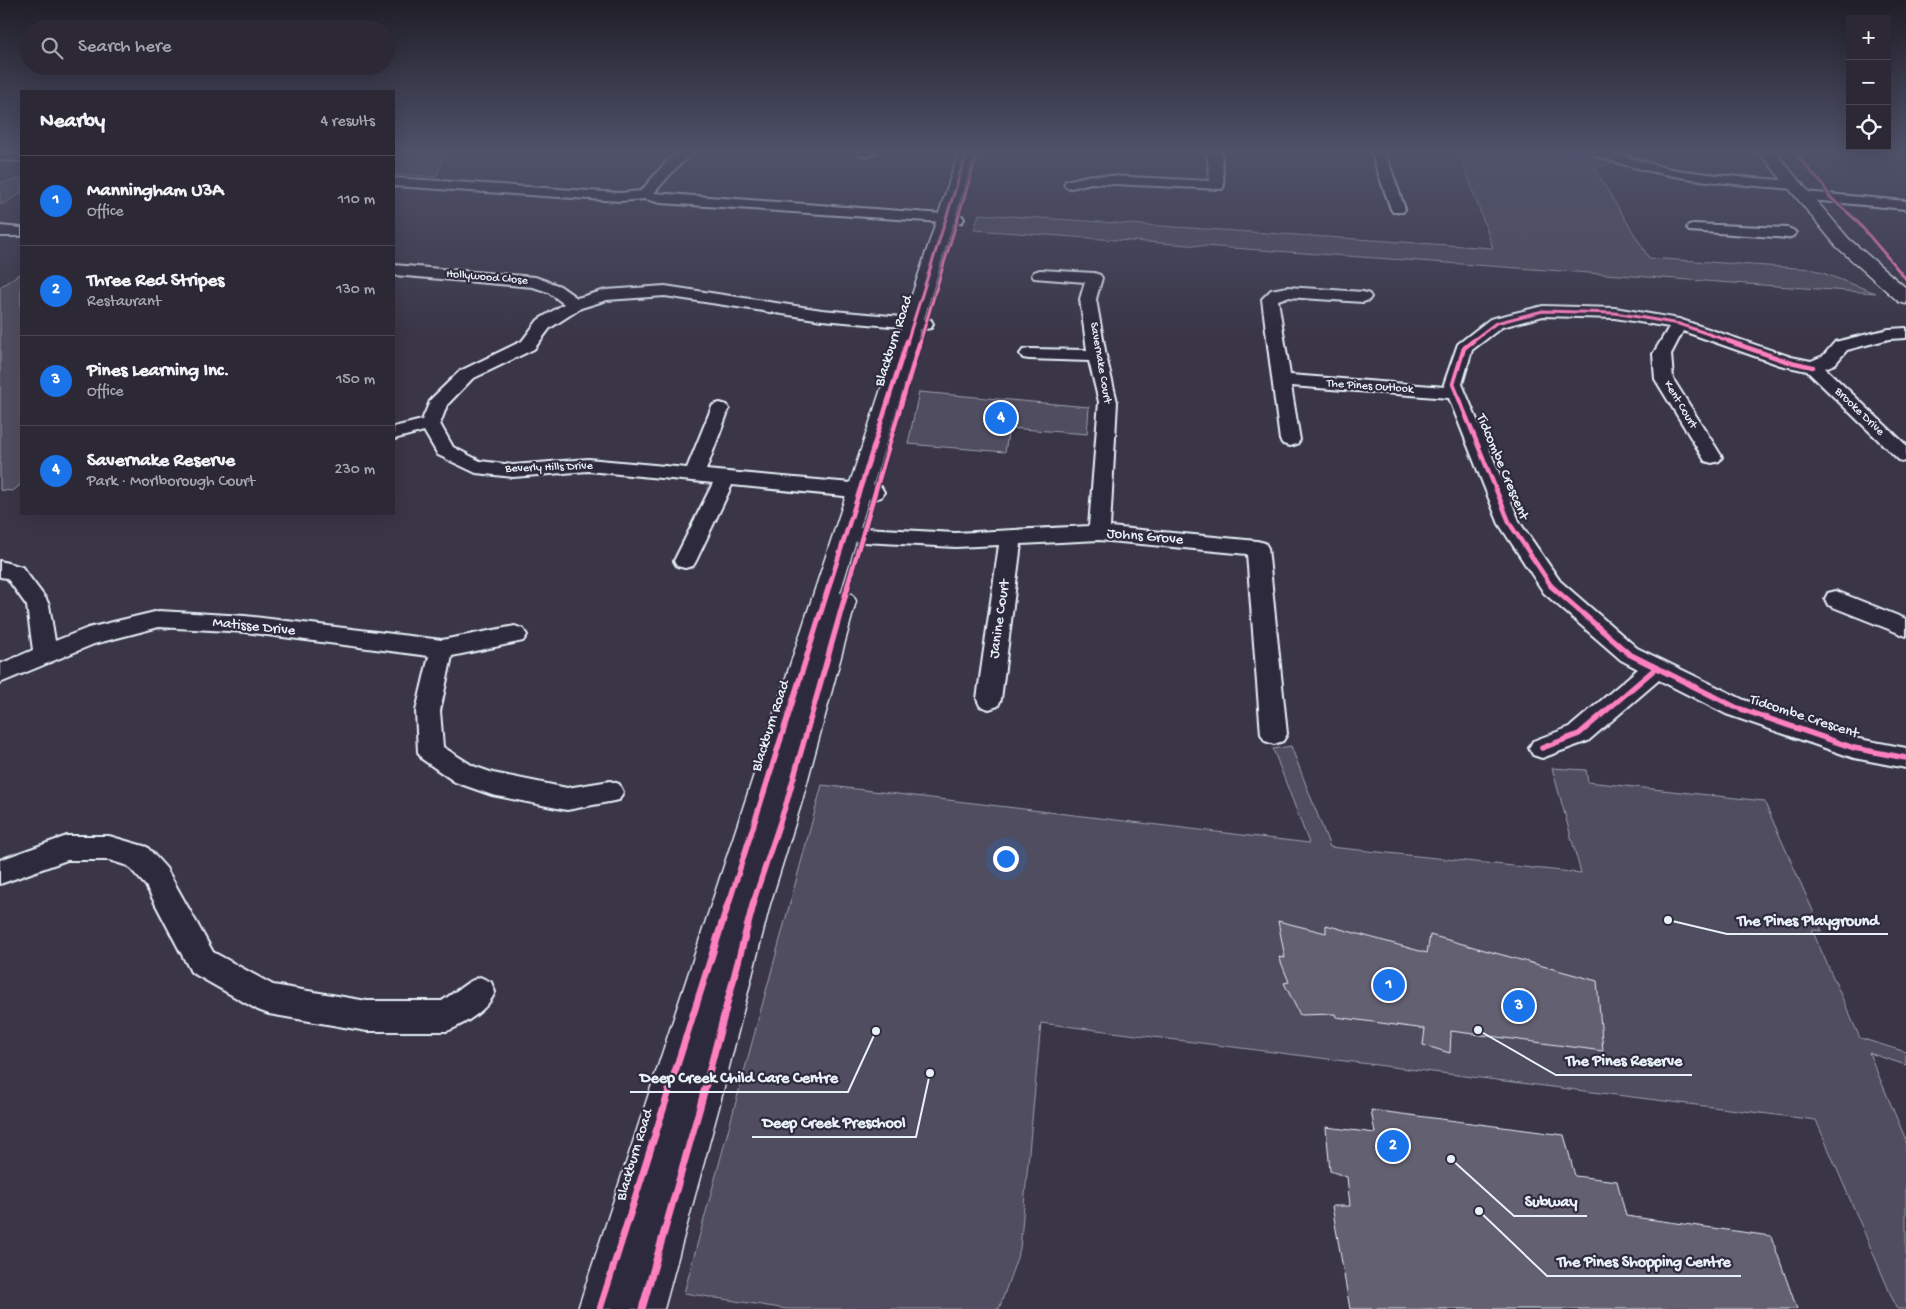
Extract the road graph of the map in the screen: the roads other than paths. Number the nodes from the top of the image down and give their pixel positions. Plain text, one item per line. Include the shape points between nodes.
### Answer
1 (864, 213) edge
2 (952, 213) edge
3 (953, 213) edge
4 (1819, 213) edge
5 (951, 219) junction
6 (1694, 228) dead end
7 (1788, 233) dead end
8 (395, 270) edge
9 (1040, 275) dead end
10 (1364, 297) dead end
11 (1906, 298) edge
12 (575, 304) junction
13 (918, 323) junction
14 (1679, 324) junction
15 (1906, 333) edge
16 (1028, 354) dead end
17 (1097, 356) junction
18 (1813, 367) junction
19 (1282, 380) junction
20 (1457, 393) junction
21 (720, 409) dead end
22 (430, 424) junction
23 (395, 433) edge
24 (1290, 440) dead end
25 (1906, 456) edge
26 (1712, 458) dead end
27 (694, 476) junction
28 (725, 479) junction
29 (867, 492) junction
30 (1099, 533) junction
31 (854, 534) junction
32 (1011, 538) junction
33 (684, 561) dead end
34 (0, 569) edge
35 (1836, 599) dead end
36 (1906, 628) edge
37 (515, 635) dead end
38 (442, 649) junction
39 (45, 654) junction
40 (1656, 668) junction
41 (0, 674) edge
42 (989, 699) dead end
43 (1274, 734) dead end
44 (1542, 748) dead end
45 (1906, 758) edge
46 (610, 792) dead end
47 (0, 872) edge
48 (480, 992) dead end
49 (600, 1309) edge
50 (642, 1309) edge

1 - 5 street
2 - 5 main road, Blackburn Road
3 - 5 main road, Blackburn Road
4 - 11 main road via 1843,243
5 - 13 main road, Blackburn Road
6 - 7 street
8 - 12 street, Hollywood Close via 536,282 554,289
9 - 17 street, Savernake Court via 1094,278 1088,299
10 - 19 street via 1287,292 1276,293 1270,299
12 - 13 street via 606,294 665,290 830,316
12 - 22 street via 544,324 528,345 466,375 438,403
13 - 29 main road, Blackburn Road
14 - 18 street, Tidcombe Crescent via 1786,361
14 - 20 street, Tidcombe Crescent via 1615,312 1542,311 1496,323 1464,348 1453,384
14 - 26 street, Kent Court via 1662,354 1664,379
15 - 18 street via 1841,346 1829,360
16 - 17 street
17 - 30 street, Savernake Court via 1108,402
18 - 25 street, Brooke Drive
19 - 20 street, The Pines Outlook
19 - 24 street
20 - 40 street, Tidcombe Crescent via 1510,524 1552,587 1629,654
21 - 27 street
22 - 23 street
22 - 27 street, Beverly Hills Drive via 445,451 476,467 513,471 588,465
27 - 28 street, Beverly Hills Drive
28 - 29 street, Beverly Hills Drive
28 - 33 street
29 - 31 main road, Blackburn Road
30 - 32 street, Johns Grove
30 - 43 street, Johns Grove via 1257,548
31 - 32 street, Johns Grove via 955,540
31 - 49 main road, Blackburn Road
31 - 50 main road, Blackburn Road via 787,801 753,904 700,1107
32 - 42 street, Janine Court
34 - 39 street via 14,572 38,605
35 - 36 street
37 - 38 street, Matisse Drive
38 - 39 street, Matisse Drive via 245,624 159,619 88,637
38 - 46 street via 428,711 431,752 464,774 492,784 567,799
39 - 41 street, Matisse Drive
40 - 44 street via 1579,734
40 - 45 street, Tidcombe Crescent via 1735,707 1854,748
47 - 48 street via 67,848 109,848 137,856 156,877 202,962 269,999 367,1016 447,1016

